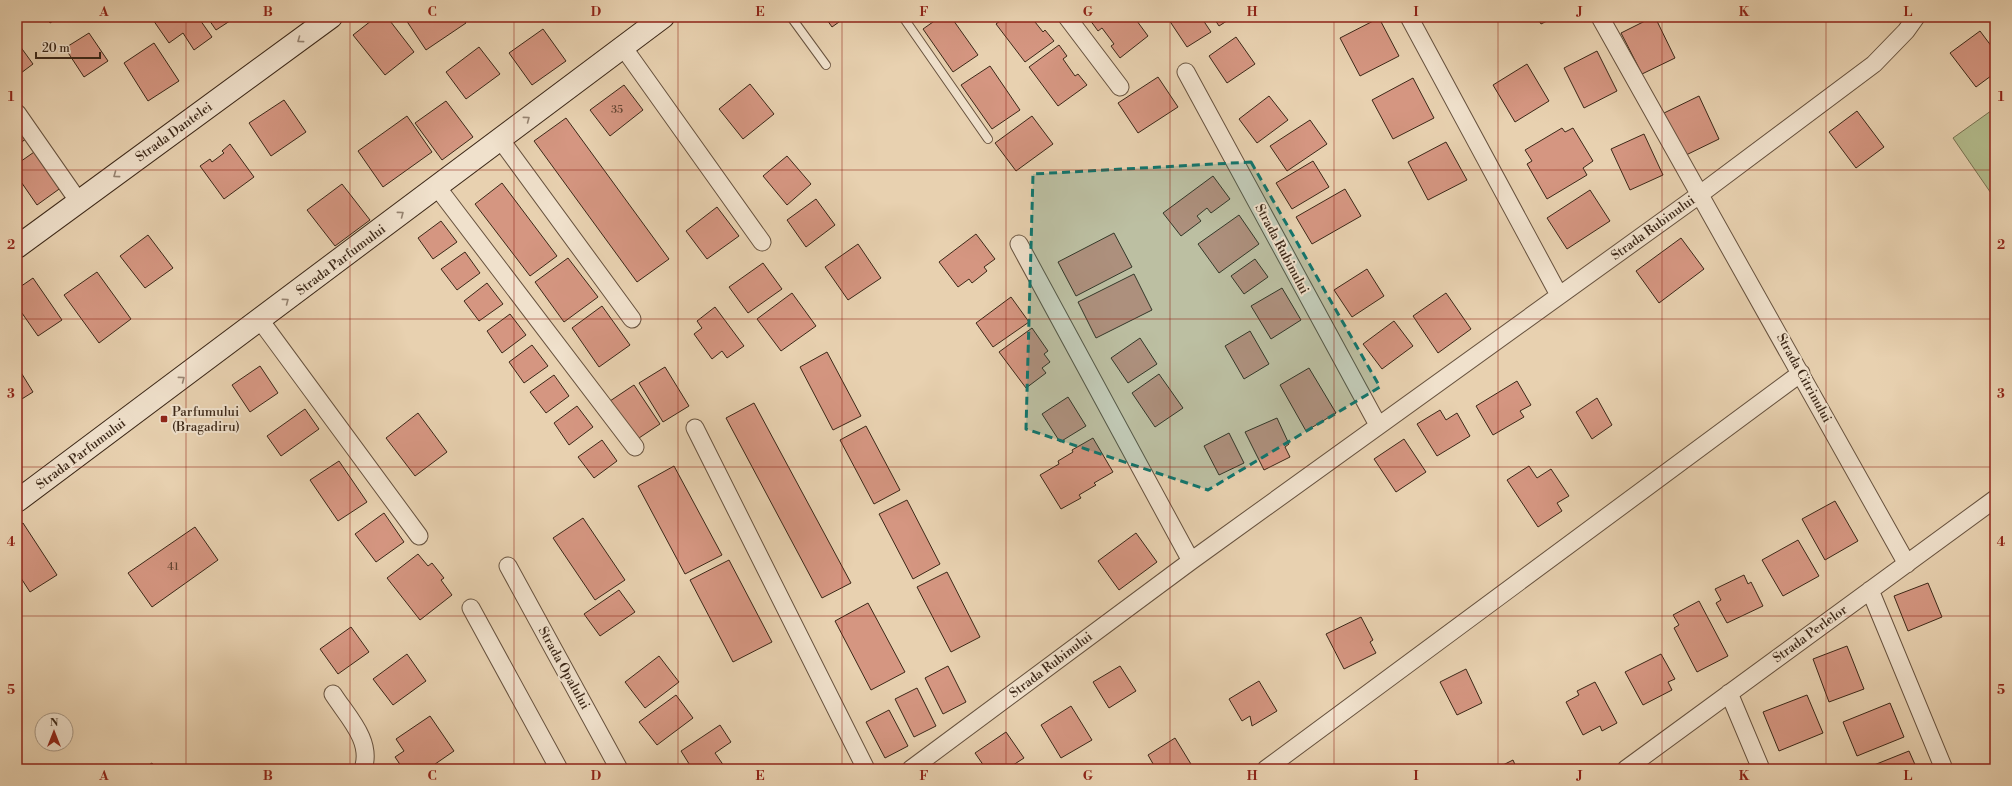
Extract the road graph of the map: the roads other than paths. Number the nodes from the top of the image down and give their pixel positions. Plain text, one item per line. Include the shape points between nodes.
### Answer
1 (331, 17) edge
2 (663, 17) edge
3 (792, 17) edge
4 (903, 17) edge
5 (1067, 17) edge
6 (1409, 17) edge
7 (1600, 17) edge
8 (1916, 17) edge
9 (623, 47) junction
10 (826, 65) dead end
11 (1186, 72) dead end
12 (1120, 87) dead end
13 (17, 113) edge
14 (500, 139) junction
15 (988, 139) dead end
16 (437, 187) junction
17 (1699, 195) junction
18 (79, 202) junction
19 (762, 242) dead end
20 (1019, 244) dead end
21 (17, 247) edge
22 (1559, 295) junction
23 (632, 319) dead end
24 (260, 320) junction
25 (1802, 373) junction
26 (1378, 425) junction
27 (695, 428) dead end
28 (635, 447) dead end
29 (1995, 499) edge
30 (17, 502) edge
31 (419, 536) dead end
32 (1191, 561) junction
33 (1907, 564) junction
34 (508, 566) dead end
35 (1870, 590) junction
36 (472, 608) dead end
37 (1729, 693) junction
38 (333, 694) dead end
39 (363, 769) edge
40 (559, 769) edge
41 (619, 769) edge
42 (866, 769) edge
43 (910, 769) edge
44 (1266, 769) edge
45 (1626, 769) edge
46 (1761, 769) edge
47 (1944, 769) edge

1 -> 18 street, Strada Dantelei
2 - 9 street, Strada Parfumului
3 - 10 lane
4 - 15 lane
5 - 12 street
6 - 22 street
7 - 17 street, Strada Citrinului
8 - 17 street, Strada Rubinului via 1874,64
14 -> 9 street, Strada Parfumului
9 - 19 street
11 - 26 street, Strada Rubinului
13 - 18 street
14 - 16 street, Strada Parfumului
14 - 23 street
24 -> 16 street, Strada Parfumului
16 - 28 street
17 - 22 street, Strada Rubinului
17 - 25 street, Strada Citrinului
18 - 21 street, Strada Dantelei
20 - 32 street
22 - 26 street, Strada Rubinului
30 -> 24 street, Strada Parfumului
24 - 31 street
25 - 33 street, Strada Citrinului
25 - 44 street
26 - 32 street, Strada Rubinului
27 - 42 street
29 - 33 street, Strada Perlelor
32 - 43 street, Strada Rubinului
33 - 35 street, Strada Perlelor
34 - 41 street, Strada Opalului
35 - 37 street, Strada Perlelor
35 - 47 street
36 - 40 street
37 - 45 street, Strada Perlelor
37 - 46 street
38 - 39 street via 364,742 366,752

